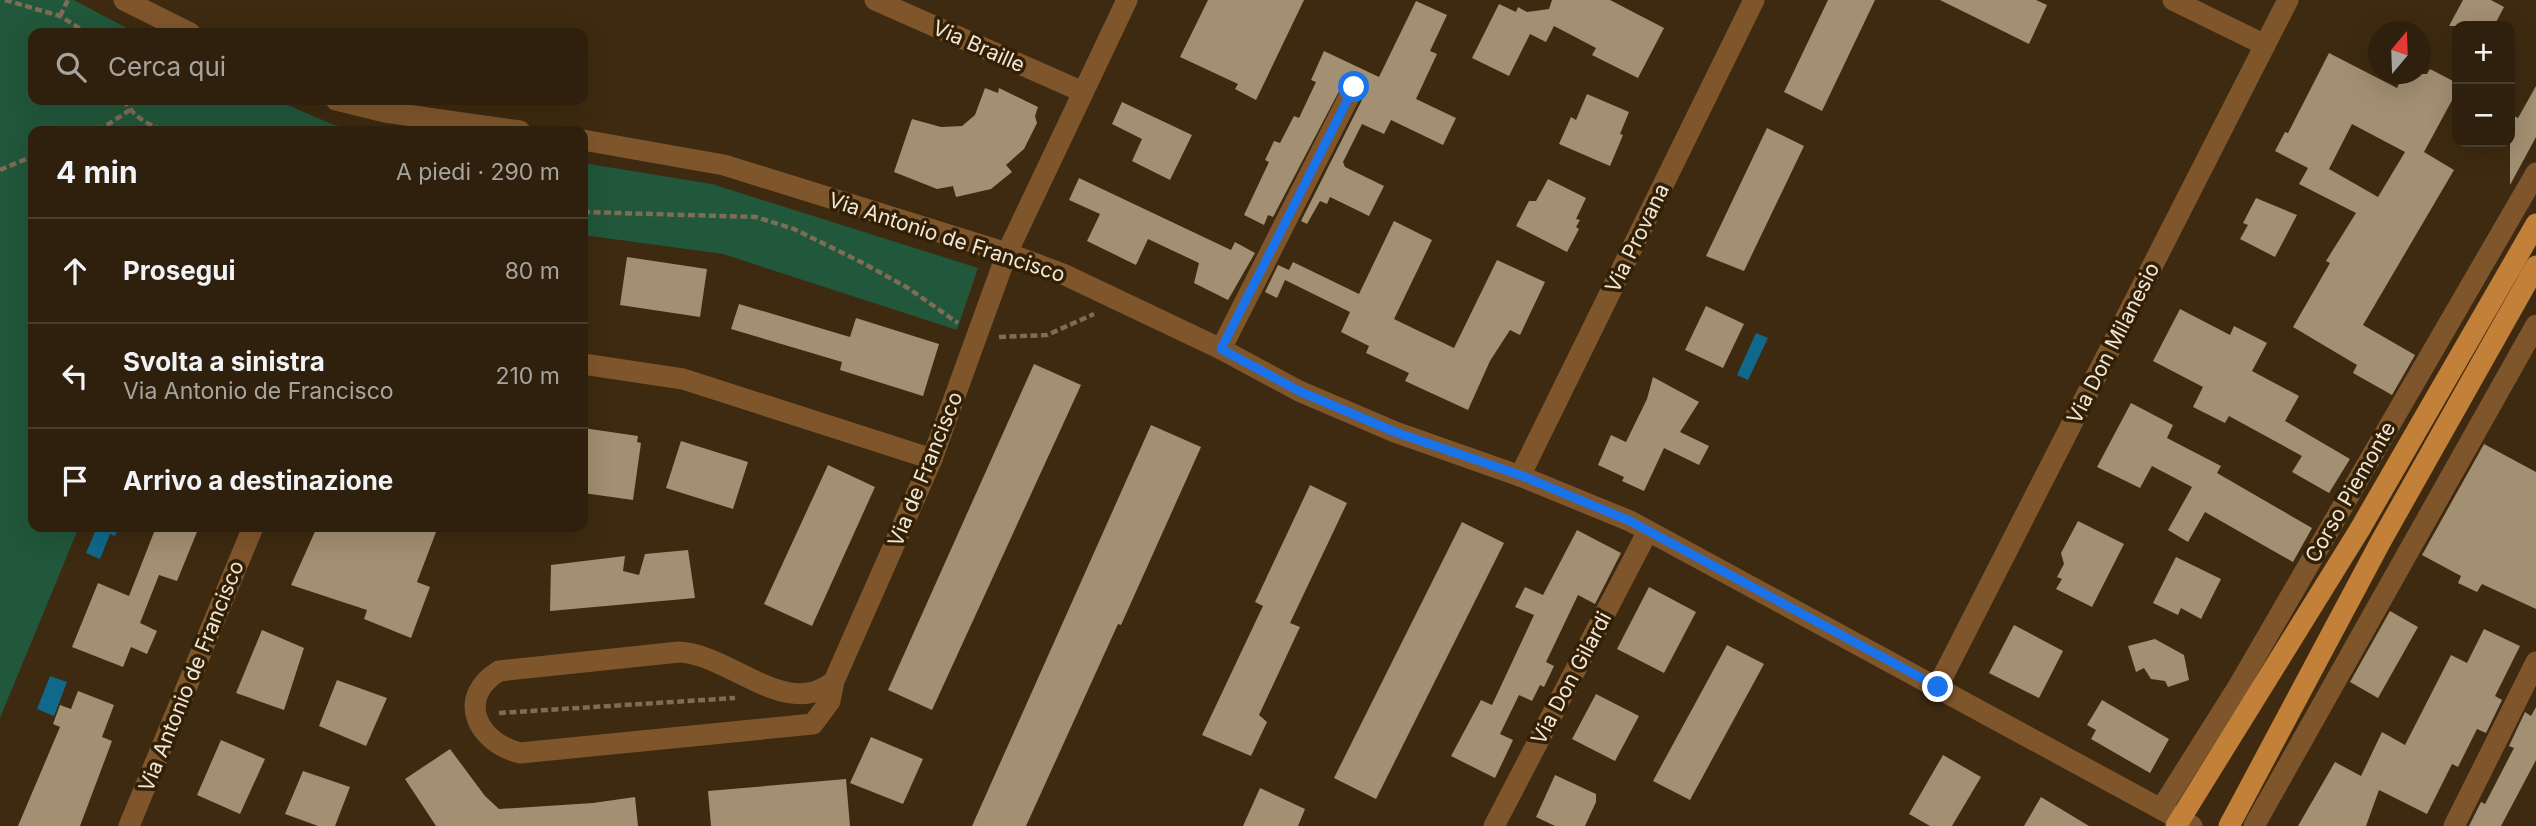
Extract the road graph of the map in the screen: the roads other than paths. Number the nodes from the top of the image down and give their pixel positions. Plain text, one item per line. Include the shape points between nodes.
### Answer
1 (124, 0) edge
2 (875, 0) edge
3 (1127, 0) edge
4 (1754, 0) edge
5 (2173, 0) edge
6 (2288, 0) edge
7 (180, 28) edge
8 (2265, 45) junction
9 (1354, 87) dead end
10 (1083, 92) junction
11 (356, 105) edge
12 (484, 126) edge
13 (588, 141) edge
14 (2536, 173) edge
15 (2536, 224) edge
16 (1007, 253) junction
17 (2536, 266) edge
18 (2536, 325) edge
19 (1221, 349) junction
20 (588, 366) edge
21 (932, 459) junction
22 (1520, 475) junction
23 (1648, 531) junction
24 (251, 532) edge
25 (2536, 662) edge
26 (834, 681) junction
27 (1938, 687) junction
28 (2161, 809) junction
29 (129, 826) edge
30 (1494, 826) edge
31 (2176, 826) edge
32 (2192, 826) edge
33 (2230, 826) edge
34 (2254, 826) edge
35 (2454, 826) edge

1 - 7 street
2 - 10 street, Via Braille
3 - 10 street, Via de Francisco
4 - 22 street, Via Provana
5 - 8 street
6 - 8 street, Via Don Milanesio
8 - 27 street, Via Don Milanesio
9 - 19 street
10 - 16 street, Via de Francisco
11 - 12 street
13 - 16 street, Via Antonio de Francisco via 724,164
14 - 28 street, Corso Piemonte via 2239,685
15 - 31 main road, Corso Piemonte, bridge via 2360,529
16 - 19 street, Via Antonio de Francisco
16 - 21 street, Via de Francisco
17 - 33 main road via 2381,541
18 - 34 street
19 - 22 street, Via Antonio de Francisco via 1299,391 1383,427
20 - 21 street via 683,379
21 - 26 street, Via de Francisco
22 - 23 street, Via Antonio de Francisco
23 - 27 street, Via Antonio de Francisco
23 - 30 street, Via Don Gilardi
24 - 29 street, Via Antonio de Francisco
25 - 35 street
26 - 26 street, Via de Francisco via 830,701 813,724 778,730 520,753 489,740 477,724 478,691 499,671 679,652 800,694 822,691
27 - 28 street, Via Antonio de Francisco
28 - 32 street, Via Antonio de Francisco

